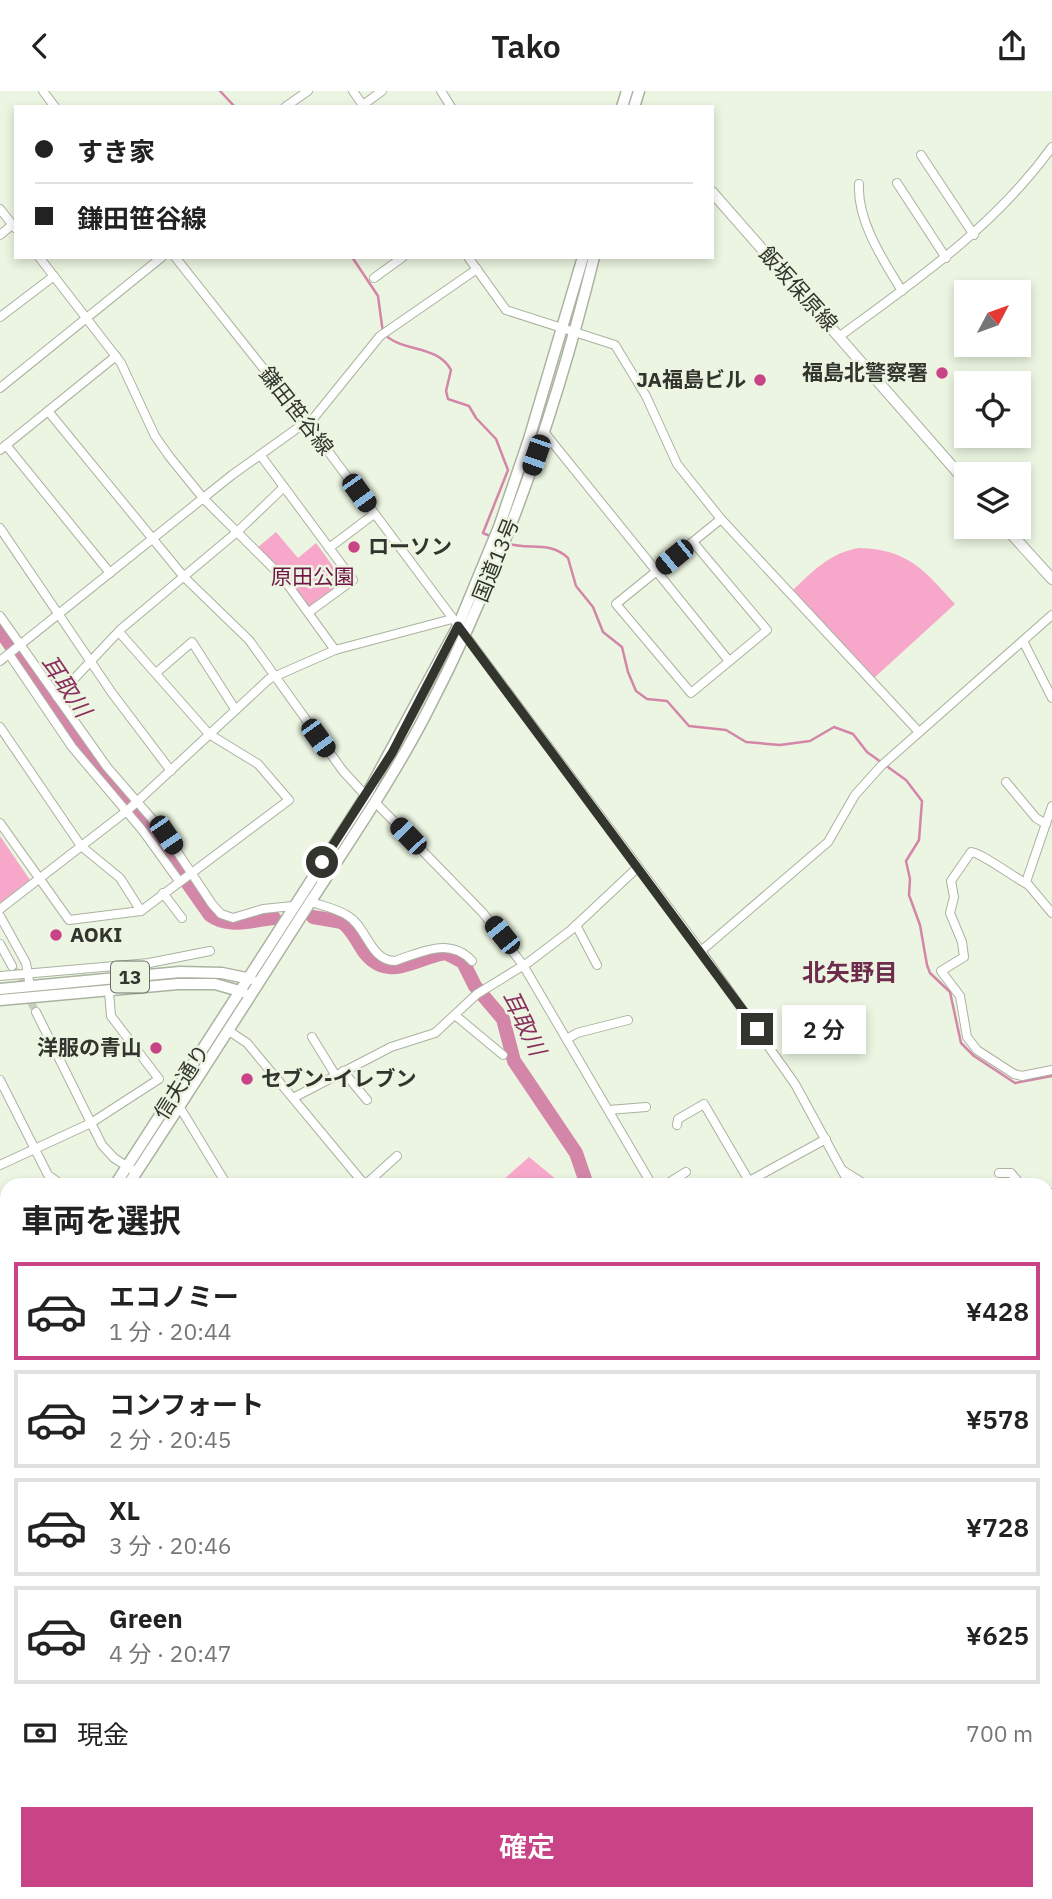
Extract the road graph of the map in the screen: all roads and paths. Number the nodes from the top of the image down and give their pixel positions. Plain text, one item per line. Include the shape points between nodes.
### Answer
1 (308, 91) edge
2 (382, 91) edge
3 (288, 105) edge
4 (364, 105) edge
5 (1052, 147) edge
6 (921, 155) dead end
7 (897, 183) dead end
8 (859, 184) dead end
9 (714, 194) edge
10 (0, 209) edge
11 (14, 227) edge
12 (0, 235) edge
13 (974, 235) junction
14 (946, 258) junction
15 (41, 259) edge
16 (160, 259) edge
17 (177, 259) edge
18 (400, 259) edge
19 (470, 259) edge
20 (582, 259) edge
21 (593, 259) edge
22 (477, 269) junction
23 (54, 276) junction
24 (374, 278) dead end
25 (902, 291) junction
26 (0, 317) edge
27 (87, 317) junction
28 (564, 328) junction
29 (575, 332) junction
30 (840, 336) junction
31 (116, 356) junction
32 (0, 388) edge
33 (48, 411) junction
34 (307, 423) junction
35 (661, 428) junction
36 (649, 431) dead end
37 (544, 432) junction
38 (3, 448) edge
39 (261, 456) junction
40 (954, 468) edge
41 (284, 487) junction
42 (203, 498) junction
43 (374, 514) junction
44 (721, 519) junction
45 (0, 529) edge
46 (237, 531) junction
47 (152, 539) junction
48 (1017, 539) edge
49 (693, 542) junction
50 (329, 548) junction
51 (656, 572) junction
52 (110, 573) junction
53 (184, 577) junction
54 (1052, 579) edge
55 (309, 612) junction
56 (60, 614) junction
57 (0, 615) edge
58 (1052, 615) edge
59 (458, 626) junction
60 (118, 632) junction
61 (1023, 641) junction
62 (15, 650) junction
63 (335, 650) junction
64 (0, 661) edge
65 (91, 661) junction
66 (729, 661) junction
67 (156, 673) junction
68 (275, 675) junction
69 (57, 697) junction
70 (1052, 698) edge
71 (235, 709) junction
72 (0, 727) edge
73 (919, 732) junction
74 (209, 734) junction
75 (171, 771) junction
76 (1006, 782) dead end
77 (370, 799) junction
78 (138, 802) junction
79 (1052, 806) edge
80 (127, 811) junction
81 (0, 823) edge
82 (1046, 824) junction
83 (81, 846) junction
84 (637, 868) junction
85 (184, 877) junction
86 (38, 879) junction
87 (1027, 884) junction
88 (163, 893) junction
89 (311, 902) junction
90 (293, 906) junction
91 (0, 909) edge
92 (141, 911) junction
93 (1052, 913) edge
94 (0, 916) edge
95 (182, 918) dead end
96 (576, 925) junction
97 (0, 944) edge
98 (210, 951) dead end
99 (701, 951) junction
100 (472, 961) dead end
101 (149, 963) junction
102 (523, 965) junction
103 (597, 965) dead end
104 (12, 966) tunnel mouth
105 (28, 972) junction
106 (148, 975) junction
107 (0, 976) edge
108 (247, 977) junction
109 (259, 983) junction
110 (30, 987) junction
111 (0, 989) edge
112 (238, 990) junction
113 (109, 991) junction
114 (252, 996) junction
115 (0, 1000) edge
116 (36, 1013) tunnel mouth
117 (456, 1016) junction
118 (628, 1020) dead end
119 (229, 1031) junction
120 (312, 1037) dead end
121 (567, 1039) junction
122 (503, 1055) dead end
123 (1052, 1070) edge
124 (340, 1074) junction
125 (159, 1079) junction
126 (0, 1080) edge
127 (165, 1087) dead end
128 (293, 1098) junction
129 (367, 1100) dead end
130 (179, 1106) junction
131 (646, 1107) dead end
132 (608, 1110) junction
133 (91, 1123) junction
134 (677, 1125) dead end
135 (826, 1139) junction
136 (35, 1149) junction
137 (397, 1156) dead end
138 (0, 1165) edge
139 (132, 1169) junction
140 (842, 1170) junction
141 (686, 1172) dead end
142 (999, 1173) dead end
143 (52, 1178) edge
144 (122, 1178) edge
145 (130, 1178) edge
146 (223, 1178) edge
147 (359, 1178) edge
148 (373, 1178) edge
149 (648, 1178) edge
150 (676, 1178) edge
151 (742, 1178) edge
152 (754, 1178) edge
153 (846, 1178) edge
154 (855, 1178) edge
155 (1015, 1178) edge

1 - 3 street
2 - 4 street
5 - 13 street
6 - 13 street
7 - 14 street
8 - 25 street via 864,217
9 - 30 main road, 飯坂保原線
10 - 11 street
11 - 12 street
13 - 14 street
14 - 25 street
15 - 23 street
16 - 27 street
17 - 34 street, 鎌田笹谷線
18 - 24 street
19 - 22 street
20 - 28 highway, 国道13号
21 - 29 highway, 国道13号
22 - 28 street via 506,310
22 - 34 street via 380,336
23 - 26 street
23 - 27 street
25 - 30 street
27 - 31 street
27 - 32 street
28 - 29 street
28 - 59 highway, 国道13号 via 499,527
29 - 35 street via 615,345
29 - 37 highway, 国道13号
30 - 40 main road, 飯坂保原線
31 - 33 street
31 - 42 street via 155,436
33 - 38 street
33 - 47 street
34 - 39 street
34 - 43 street, 鎌田笹谷線
35 - 36 street
35 - 44 street via 677,464
37 - 51 street
37 - 59 highway, 国道13号 via 512,525
38 - 52 street
39 - 41 street
39 - 42 street
41 - 46 street
41 - 50 street
42 - 46 street
42 - 47 street
43 - 50 street
43 - 59 street, 鎌田笹谷線
44 - 49 street
44 - 73 street
45 - 56 street
46 - 53 street
46 - 55 street
47 - 52 street
47 - 53 street
48 - 54 main road
49 - 51 street
49 - 66 street via 767,630
50 - 55 street via 353,580
51 - 66 street
51 - 66 street via 616,604 624,614 691,693
52 - 56 street
53 - 60 street
53 - 68 street via 233,623
55 - 63 street
56 - 62 street
56 - 65 street
57 - 62 street
58 - 61 street
59 - 63 street
59 - 77 highway, 国道13号
59 - 84 street, 鎌田笹谷線
60 - 65 street
60 - 67 street
61 - 70 street
61 - 73 street
62 - 64 street
62 - 69 street
62 - 80 street via 72,747
63 - 68 street
65 - 69 street
65 - 75 street
67 - 71 street via 192,642
67 - 74 street
68 - 71 street
68 - 77 street via 343,771
69 - 78 street
71 - 74 street
72 - 83 street
73 - 99 street via 855,795 828,842
74 - 75 street
74 - 85 street via 258,764 289,800
75 - 78 street
76 - 82 street
77 - 89 highway, 国道13号
77 - 90 highway, 国道13号
77 - 102 street via 483,913
78 - 80 street
78 - 85 street
79 - 82 street
80 - 83 street
80 - 85 street
81 - 86 street
82 - 87 street
83 - 86 street
83 - 92 street via 120,878
84 - 96 street
84 - 99 street, 鎌田笹谷線
85 - 88 street
85 - 90 street via 228,917
86 - 91 street
86 - 92 street via 69,920
87 - 93 street
87 - 123 street via 971,852 951,881 950,913 964,957 941,971 960,996 967,1037 977,1050 1014,1074
88 - 92 street
88 - 95 street
89 - 100 street via 351,917 386,960 447,947
89 - 109 highway, 国道13号
90 - 108 highway, 国道13号
94 - 105 street
96 - 102 street
96 - 103 street
97 - 104 street
98 - 101 street
99 - 135 street, 鎌田笹谷線 via 795,1084
101 - 105 street
101 - 106 street
102 - 117 street via 477,994
102 - 121 street
105 - 107 street
105 - 110 street
106 - 108 highway, 13 via 212,972
106 - 110 highway, 13
108 - 109 highway, 13
108 - 112 highway, 信夫通り
109 - 114 highway, 信夫通り
110 - 111 highway, 13
112 - 113 highway, 13 via 190,984
112 - 114 highway, 13
112 - 139 highway, 信夫通り
113 - 115 highway, 13
113 - 125 street via 111,1016
114 - 119 highway, 信夫通り
116 - 133 street
117 - 122 street
117 - 124 street via 435,1033 391,1047
118 - 121 street
119 - 128 street via 247,1043
119 - 130 highway, 信夫通り
120 - 124 street
121 - 132 street
124 - 128 street
124 - 129 street
125 - 127 street
125 - 133 street
126 - 136 street
128 - 147 street
130 - 139 highway, 信夫通り
130 - 146 street
131 - 132 street
132 - 149 street
133 - 136 street
133 - 139 street via 106,1150
134 - 151 street via 678,1119 704,1104
135 - 140 street, 鎌田笹谷線
135 - 152 street
136 - 138 street
136 - 143 street
137 - 148 street
139 - 144 highway, 信夫通り
139 - 145 highway, 信夫通り
140 - 153 street, 鎌田笹谷線
140 - 154 street
141 - 150 street
142 - 155 street via 1011,1173

